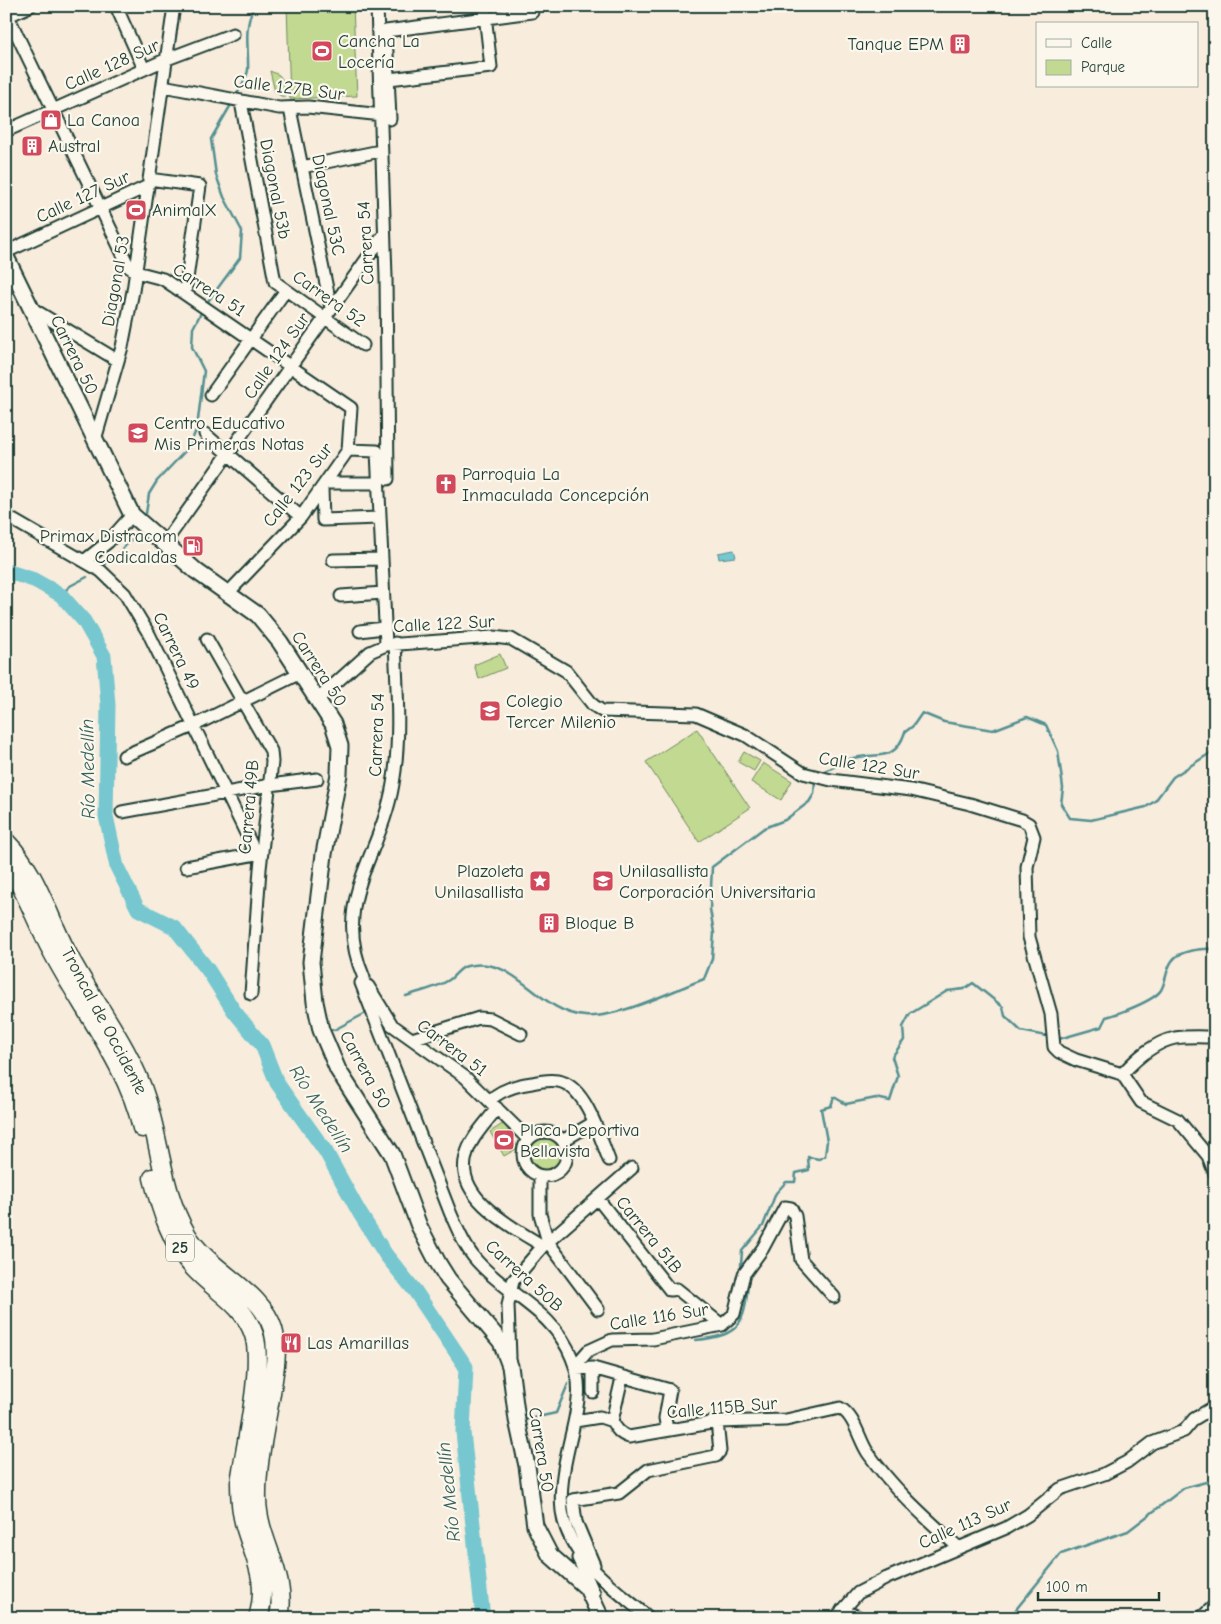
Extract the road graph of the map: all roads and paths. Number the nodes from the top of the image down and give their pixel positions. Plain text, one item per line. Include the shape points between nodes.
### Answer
1 (30, 6) edge
2 (116, 6) edge
3 (174, 6) edge
4 (377, 6) edge
5 (383, 6) edge
6 (484, 6) edge
7 (532, 9) edge
8 (7, 15) edge
9 (485, 19) junction
10 (386, 31) junction
11 (234, 34) dead end
12 (167, 59) junction
13 (144, 69) junction
14 (389, 79) junction
15 (163, 86) junction
16 (235, 101) junction
17 (290, 109) junction
18 (54, 110) junction
19 (386, 117) junction
20 (6, 132) edge
21 (380, 151) junction
22 (302, 167) junction
23 (149, 182) junction
24 (101, 208) junction
25 (383, 236) junction
26 (6, 252) edge
27 (6, 257) edge
28 (136, 272) junction
29 (275, 282) joint
30 (286, 290) junction
31 (184, 292) junction
32 (31, 308) junction
33 (328, 313) junction
34 (251, 339) junction
35 (363, 345) dead end
36 (117, 360) junction
37 (292, 366) junction
38 (211, 395) dead end
39 (351, 408) joint
40 (205, 434) dead end
41 (94, 440) junction
42 (348, 450) junction
43 (228, 454) junction
44 (383, 481) junction
45 (324, 485) junction
46 (6, 516) edge
47 (301, 517) junction
48 (379, 518) junction
49 (139, 522) junction
50 (164, 544) junction
51 (382, 559) junction
52 (333, 560) dead end
53 (84, 561) junction
54 (383, 593) junction
55 (227, 594) junction
56 (341, 596) dead end
57 (383, 628) junction
58 (360, 630) dead end
59 (207, 639) dead end
60 (390, 644) junction
61 (300, 673) junction
62 (318, 700) junction
63 (243, 701) junction
64 (193, 726) junction
65 (124, 756) dead end
66 (317, 779) dead end
67 (270, 785) junction
68 (227, 793) junction
69 (122, 812) dead end
70 (6, 842) edge
71 (259, 854) junction
72 (6, 862) edge
73 (186, 867) dead end
74 (353, 911) joint
75 (364, 978) junction
76 (251, 994) dead end
77 (522, 1034) dead end
78 (1215, 1037) edge
79 (412, 1039) junction
80 (1122, 1074) junction
81 (493, 1104) junction
82 (593, 1123) junction
83 (528, 1139) junction
84 (564, 1140) junction
85 (609, 1160) dead end
86 (632, 1168) dead end
87 (1215, 1174) edge
88 (540, 1176) junction
89 (598, 1199) junction
90 (545, 1244) junction
91 (511, 1290) junction
92 (834, 1297) dead end
93 (598, 1309) dead end
94 (722, 1325) junction
95 (510, 1366) junction
96 (575, 1368) junction
97 (593, 1368) junction
98 (622, 1378) junction
99 (593, 1392) dead end
100 (1215, 1409) edge
101 (575, 1421) junction
102 (612, 1421) junction
103 (717, 1422) junction
104 (668, 1430) junction
105 (959, 1548) junction
106 (576, 1549) junction
107 (594, 1570) junction
108 (1215, 1605) edge
109 (599, 1612) edge
110 (839, 1614) edge
111 (258, 1618) edge
112 (279, 1618) edge
113 (649, 1618) edge
114 (861, 1618) edge
115 (1201, 1618) edge

1 - 8 street
2 - 13 street
3 - 12 street, Diagonal 53
4 - 19 street, Carrera 54
5 - 10 street, Carrera 54
6 - 9 street
7 - 9 street
8 - 18 street
9 - 10 street
9 - 14 street via 491,67
10 - 14 street, Carrera 54
11 - 12 street, Calle 128 Sur
12 - 13 street, Calle 128 Sur
12 - 15 street, Diagonal 53
13 - 18 street, Calle 128 Sur
14 - 19 street, Carrera 54
15 - 16 street, Calle 127B Sur
15 - 23 street, Diagonal 53
16 - 17 street, Calle 127B Sur
16 - 29 street, Diagonal 53b
17 - 19 street, Calle 127B Sur via 308,107
17 - 22 street, Diagonal 53C
18 - 20 street, Calle 128 Sur
18 - 24 street
19 - 21 street, Carrera 54
21 - 22 street
21 - 25 street, Carrera 54
22 - 33 street, Diagonal 53C
23 - 24 street, Calle 127 Sur
23 - 28 street, Diagonal 53
23 - 31 street, Calle 127 Sur via 200,186
24 - 26 street, Calle 127 Sur
24 - 28 street via 129,267
25 - 33 street, Calle 124 Sur
25 - 44 street, Carrera 54 via 387,310
27 - 32 main road, Carrera 50
28 - 31 street, Carrera 51 via 164,279
28 - 36 street, Diagonal 53
29 - 30 street, Carrera 52
30 - 33 street, Carrera 52
30 - 34 street
31 - 34 street, Carrera 51
32 - 36 street
32 - 41 main road, Carrera 50
33 - 35 street, Carrera 52
33 - 37 street, Calle 124 Sur
34 - 37 street, Carrera 51
34 - 38 street
36 - 41 street, Diagonal 53
37 - 39 street, Carrera 51
37 - 43 street, Calle 124 Sur
39 - 42 street, Calle 123 Sur
40 - 43 street
41 - 49 main road, Carrera 50
42 - 44 street, Carrera 54 via 377,451 377,468
42 - 45 street, Calle 123 Sur
43 - 47 street
43 - 50 street, Calle 124 Sur
44 - 45 street
44 - 48 street, Carrera 54
45 - 47 street, Calle 123 Sur
45 - 48 street via 323,520
46 - 53 street, Carrera 49
47 - 55 street, Calle 123 Sur
48 - 51 street, Carrera 54
49 - 50 main road, Carrera 50
49 - 53 street
50 - 55 main road, Carrera 50
51 - 52 street
51 - 54 street, Carrera 54
53 - 64 street, Carrera 49 via 101,571 125,594 150,634
54 - 56 street
54 - 57 street, Carrera 54
55 - 61 main road, Carrera 50 via 258,615
57 - 58 street
57 - 60 street, Carrera 54
59 - 63 street, Carrera 49B
60 - 62 street, Calle 122 Sur via 370,652
60 - 74 street, Carrera 54 via 397,742 393,784
60 - 80 street, Calle 122 Sur via 493,637 511,639 566,671 592,705 602,711 696,714 745,735 803,773 830,780 911,790 970,804 1029,824 1034,837 1028,867 1029,937 1051,1014 1054,1046 1076,1060
61 - 62 main road, Carrera 50
61 - 63 street
62 - 95 main road, Carrera 50 via 333,724 340,746 312,954 312,982 321,1030 338,1070 392,1154 438,1263 501,1342
63 - 64 street
63 - 67 street, Carrera 49B via 271,751
64 - 65 street
64 - 68 street, Carrera 49
66 - 67 street
67 - 68 street
67 - 71 street, Carrera 49B
68 - 69 street
68 - 71 street, Carrera 49
70 - 112 highway, Troncal de Occidente / 25 via 28,870 54,927 141,1085 169,1193 186,1234 199,1253 256,1300 272,1330 276,1361 257,1503 279,1578
71 - 73 street
71 - 76 street, Carrera 49B
72 - 111 highway, Troncal de Occidente / 25 via 19,881 55,958 118,1066 138,1112 159,1205 174,1240 192,1266 243,1313 254,1336 257,1361 240,1498 246,1528 261,1571 263,1591
74 - 75 street, Carrera 50B via 352,945
75 - 79 street, Carrera 51 via 392,1025
75 - 91 street, Carrera 50B via 361,983 454,1221 478,1262
77 - 79 street via 479,1018
78 - 80 street via 1175,1038 1161,1043 1136,1059
79 - 81 street, Carrera 51 via 465,1077
80 - 87 street via 1141,1102 1178,1120 1208,1156
81 - 82 street via 500,1091 526,1084 562,1082 583,1099
81 - 83 street, Carrera 51
81 - 90 street via 466,1155 464,1166 475,1196 497,1217
82 - 84 street
82 - 85 street
83 - 84 street via 541,1133 554,1134
83 - 88 street via 523,1149 524,1161
84 - 88 street via 568,1158 564,1166 549,1176
86 - 89 street
88 - 90 street via 540,1214
89 - 90 street
89 - 94 street, Carrera 51B via 670,1290 677,1289
90 - 91 street via 513,1281
90 - 93 street
91 - 95 street via 508,1305
91 - 96 street, Carrera 50B via 558,1331
92 - 94 street, Calle 116 Sur via 801,1260 795,1216 791,1208 785,1207 763,1248 744,1274 734,1314
94 - 96 street, Calle 116 Sur via 653,1338 612,1340 588,1352
95 - 109 main road, Carrera 50 via 535,1526 550,1555 587,1588
96 - 97 street
96 - 101 street, Carrera 50B via 579,1398
97 - 98 street
97 - 99 street
98 - 102 street
98 - 104 street via 670,1390 665,1418
100 - 105 street, Calle 113 Sur via 1194,1419 1184,1431 1152,1444 1111,1470 1060,1489 1006,1528
101 - 102 street via 600,1417
101 - 106 street, Carrera 50B via 565,1465 562,1510
102 - 104 street, Calle 115B Sur via 615,1428 629,1437
103 - 104 street, Calle 115B Sur
103 - 105 street, Calle 115B Sur via 786,1420 840,1408 848,1414 867,1451 897,1491
103 - 107 street via 720,1451 716,1456 648,1470 619,1492 573,1501 576,1522
105 - 110 street, Calle 113 Sur via 858,1593
106 - 107 street, Carrera 50B
106 - 109 street via 593,1588
107 - 113 street, Carrera 50B
108 - 115 street
110 - 114 street

